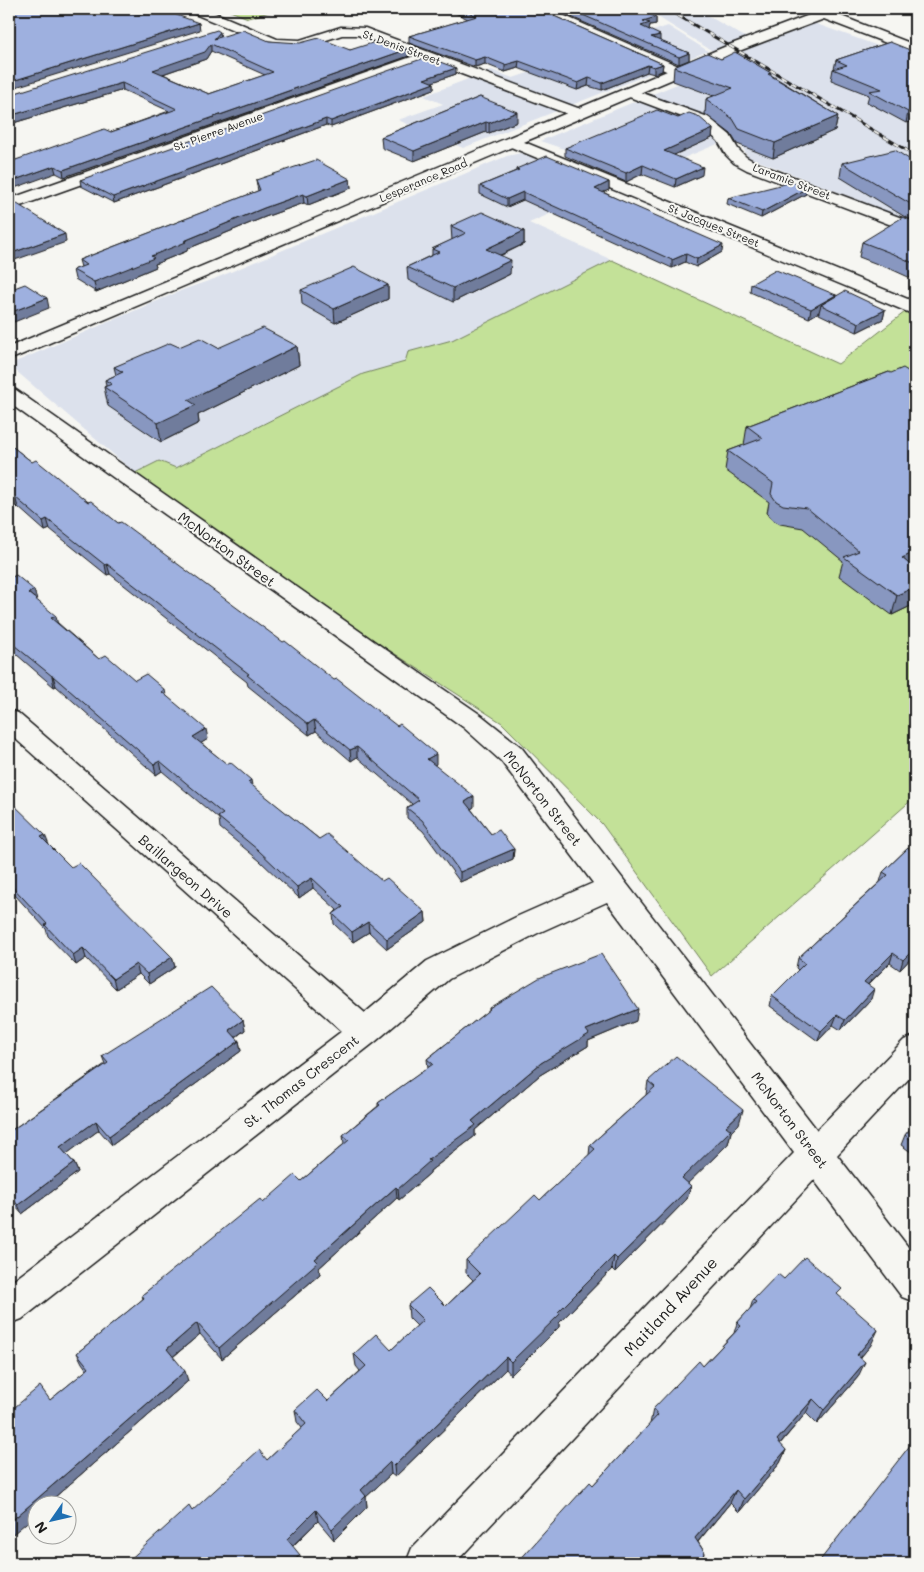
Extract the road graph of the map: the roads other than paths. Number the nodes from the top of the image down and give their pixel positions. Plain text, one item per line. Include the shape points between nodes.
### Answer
1 (195, 9) edge
2 (540, 9) edge
3 (810, 9) edge
4 (838, 9) edge
5 (825, 14) junction
6 (234, 26) junction
7 (209, 34) edge
8 (915, 50) edge
9 (427, 56) junction
10 (678, 71) junction
11 (630, 92) junction
12 (578, 114) junction
13 (512, 142) junction
14 (9, 205) edge
15 (915, 229) edge
16 (915, 309) edge
17 (9, 354) edge
18 (9, 394) edge
19 (9, 720) edge
20 (611, 887) junction
21 (365, 1032) junction
22 (915, 1050) edge
23 (816, 1154) junction
24 (915, 1286) edge
25 (9, 1306) edge
26 (427, 1563) edge

1 - 6 street, St Denis Street
2 - 10 street
3 - 5 street
4 - 5 street, Lesperance Road
5 - 8 street
5 - 10 street, Lesperance Road
6 - 7 street
6 - 9 street, St Denis Street via 276,43 301,44 341,31 360,31
9 - 12 street, St Denis Street
9 - 14 street, St. Pierre Avenue
10 - 11 street, Lesperance Road
11 - 12 street, Lesperance Road
11 - 15 street, Laramie Street via 703,120 724,138 740,160
12 - 13 street, Lesperance Road
13 - 16 street, St Jacques Street
13 - 17 street, Lesperance Road
18 - 20 street, McNorton Street via 472,721 512,754
19 - 21 street, Baillargeon Drive
20 - 21 street, St. Thomas Crescent via 438,970
20 - 23 street, McNorton Street
21 - 25 street, St. Thomas Crescent
22 - 23 street, Maitland Avenue
23 - 24 street, McNorton Street
23 - 26 street, Maitland Avenue

